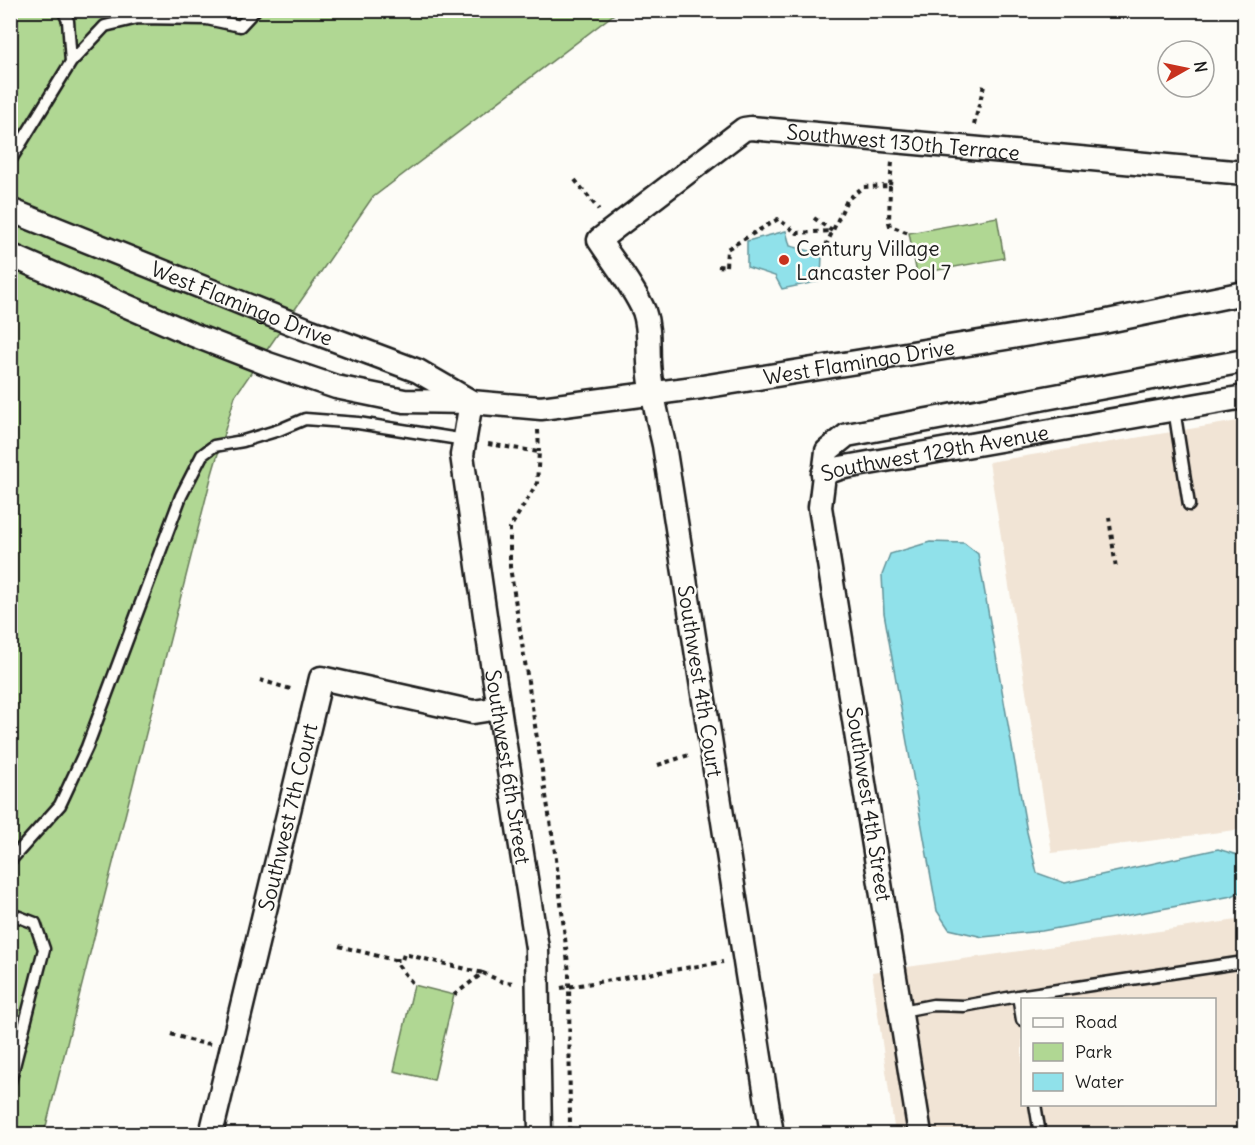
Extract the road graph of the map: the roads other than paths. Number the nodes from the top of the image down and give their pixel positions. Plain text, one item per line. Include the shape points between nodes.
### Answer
1 (63, 10) edge
2 (255, 10) edge
3 (71, 62) junction
4 (10, 161) edge
5 (1245, 173) edge
6 (10, 210) edge
7 (606, 234) joint
8 (10, 255) edge
9 (1245, 293) edge
10 (1245, 361) edge
11 (653, 394) junction
12 (1245, 396) edge
13 (471, 402) junction
14 (1174, 409) junction
15 (465, 440) junction
16 (823, 474) junction
17 (1189, 505) dead end
18 (499, 708) junction
19 (10, 861) edge
20 (10, 916) edge
21 (1245, 962) edge
22 (1018, 996) junction
23 (1021, 1010) edge
24 (902, 1011) junction
25 (10, 1082) edge
26 (1035, 1106) edge
27 (533, 1132) edge
28 (210, 1134) edge
29 (772, 1134) edge
30 (920, 1134) edge
31 (1040, 1134) edge

1 - 3 lane via 68,21
2 - 3 lane via 240,26 207,19 138,18 105,26
3 - 4 lane
5 - 7 street, Southwest 130th Terrace via 744,129
6 - 13 street, West Flamingo Drive via 418,371
7 - 11 street, Southwest 4th Court via 644,312
8 - 13 street, West Flamingo Drive via 191,334 336,387 404,401
9 - 11 street, West Flamingo Drive via 1098,323
10 - 16 street, Southwest 129th Avenue via 847,435 827,451
11 - 13 street, West Flamingo Drive via 547,408
11 - 29 street, Southwest 4th Court
12 - 14 street, Southwest 129th Avenue
13 - 15 street, Southwest 6th Street
14 - 16 street, Southwest 129th Avenue
14 - 17 lane
15 - 18 street, Southwest 6th Street via 462,455
15 - 19 lane via 305,419 243,441 214,446 202,455 181,496 87,747 60,805
16 - 24 street, Southwest 4th Street via 820,507
18 - 27 street, Southwest 6th Street via 537,948
18 - 28 street, Southwest 7th Court via 473,712 321,678
20 - 25 lane via 35,923 44,949
21 - 22 lane
22 - 23 lane
22 - 24 lane
24 - 30 street, Southwest 4th Street
26 - 31 lane

